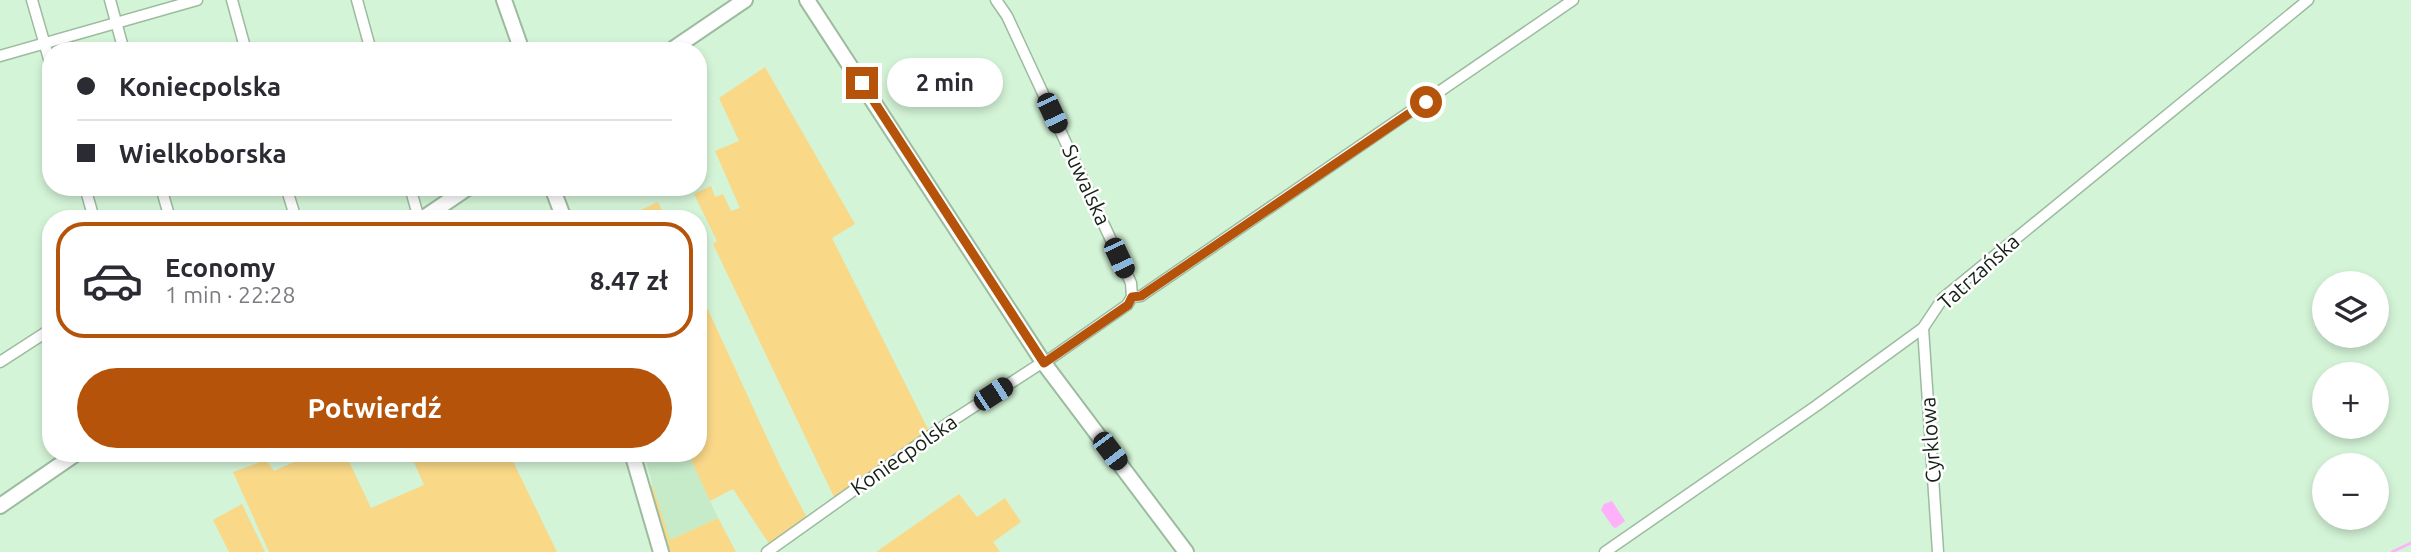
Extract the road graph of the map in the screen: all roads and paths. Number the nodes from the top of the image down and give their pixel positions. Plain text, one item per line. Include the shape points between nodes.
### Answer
1 (32, 0) edge
2 (110, 0) edge
3 (197, 0) edge
4 (232, 0) edge
5 (356, 0) edge
6 (504, 0) edge
7 (745, 0) edge
8 (807, 0) edge
9 (996, 0) edge
10 (1573, 0) edge
11 (2308, 0) edge
12 (509, 18) junction
13 (117, 24) junction
14 (44, 42) edge
15 (48, 42) edge
16 (122, 42) edge
17 (244, 42) edge
18 (368, 42) edge
19 (513, 42) edge
20 (518, 42) edge
21 (683, 42) edge
22 (42, 44) edge
23 (0, 56) edge
24 (456, 196) edge
25 (434, 210) edge
26 (1132, 297) junction
27 (1923, 328) junction
28 (42, 335) edge
29 (0, 362) edge
30 (1044, 362) junction
31 (64, 462) edge
32 (635, 462) edge
33 (0, 506) edge
34 (661, 552) edge
35 (767, 552) edge
36 (1186, 552) edge
37 (1605, 552) edge
38 (1938, 552) edge

1 - 14 street
2 - 13 street
3 - 13 street
4 - 17 street
5 - 18 street
6 - 12 street
7 - 21 street
8 - 30 street
9 - 26 street, Suwalska via 1131,282
10 - 26 street, Koniecpolska via 1141,296
11 - 27 street, Tatrzańska via 1943,298
12 - 19 street
12 - 20 street
13 - 15 street
13 - 16 street
22 - 23 street
24 - 25 street
26 - 30 street, Koniecpolska via 1128,305
27 - 37 street, Tatrzańska
27 - 38 street, Cyrklowa
28 - 29 street
30 - 35 street, Koniecpolska via 947,424
30 - 36 street
31 - 33 street
32 - 34 street

